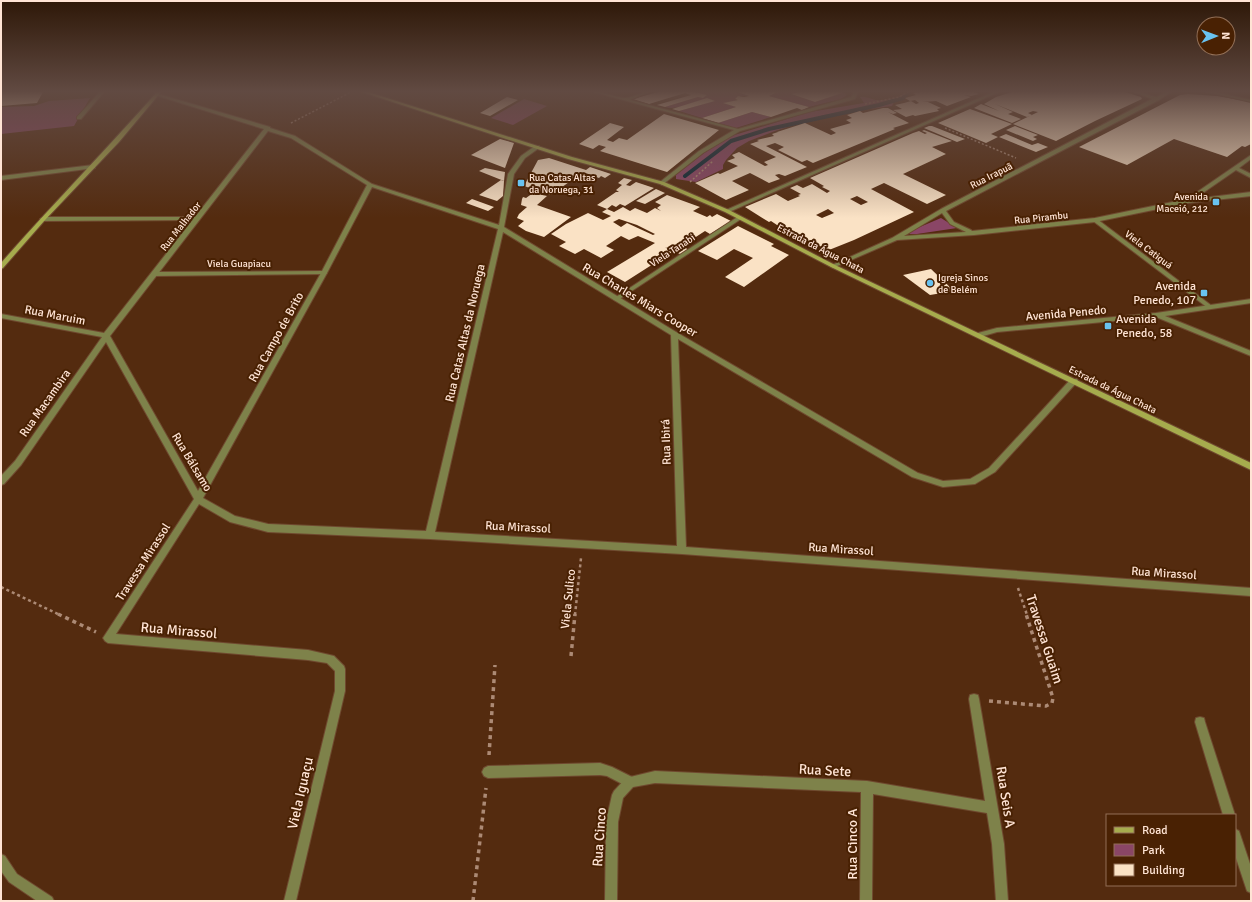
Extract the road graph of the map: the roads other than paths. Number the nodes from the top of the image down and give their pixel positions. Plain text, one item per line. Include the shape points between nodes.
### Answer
1 (122, 134) edge
2 (263, 134) edge
3 (285, 134) edge
4 (496, 134) edge
5 (730, 134) edge
6 (902, 134) edge
7 (1088, 134) edge
8 (537, 147) junction
9 (1251, 156) edge
10 (93, 167) junction
11 (1236, 168) junction
12 (1251, 176) edge
13 (1, 178) edge
14 (662, 183) junction
15 (370, 185) junction
16 (1251, 194) edge
17 (1187, 201) junction
18 (943, 210) junction
19 (727, 211) junction
20 (739, 218) junction
21 (43, 219) junction
22 (197, 219) junction
23 (1095, 220) junction
24 (500, 228) junction
25 (974, 233) junction
26 (894, 239) junction
27 (833, 266) junction
28 (1, 267) edge
29 (324, 273) junction
30 (154, 274) junction
31 (616, 299) junction
32 (1251, 301) edge
33 (1210, 308) junction
34 (1156, 315) junction
35 (1, 316) edge
36 (674, 334) junction
37 (980, 335) junction
38 (106, 336) junction
39 (1251, 354) edge
40 (1074, 381) junction
41 (1251, 467) edge
42 (1, 482) edge
43 (198, 499) junction
44 (430, 534) junction
45 (682, 550) junction
46 (1251, 592) edge
47 (108, 638) joint
48 (340, 691) joint
49 (974, 699) road end
50 (1200, 722) dead end
51 (488, 772) dead end
52 (630, 782) junction
53 (867, 787) junction
54 (993, 808) junction
55 (1229, 814) edge
56 (1236, 838) edge
57 (1, 860) edge
58 (1251, 887) edge
59 (48, 901) edge
60 (290, 901) edge
61 (611, 901) edge
62 (866, 901) edge
63 (1002, 901) edge

1 - 10 street
2 - 22 street, Rua Malhador
3 - 15 street, Rua Charles Miars Cooper
4 - 8 street, Estrada da Água Chata
5 - 14 street
6 - 19 street
7 - 18 street, Rua Irapuã
8 - 14 street, Estrada da Água Chata
8 - 24 street, Rua Catas Altas da Noruega via 523,157 511,174
9 - 11 street
10 - 13 street
10 - 21 street
11 - 12 street
11 - 17 street
14 - 19 street, Estrada da Água Chata
15 - 24 street, Rua Charles Miars Cooper
15 - 29 street, Rua Campo de Brito
16 - 17 street, Rua Pirambu
17 - 23 street, Rua Pirambu
18 - 25 street via 960,229
18 - 26 street, Rua Irapuã
19 - 20 street, Estrada da Água Chata
20 - 27 street, Estrada da Água Chata
20 - 31 street, Viela Tanabi
21 - 22 street
21 - 28 street
22 - 30 street, Rua Malhador
23 - 25 street, Rua Pirambu
23 - 33 street, Viela Catiguá
24 - 31 street, Rua Charles Miars Cooper
24 - 44 street, Rua Catas Altas da Noruega
25 - 26 street, Rua Pirambu
26 - 27 street, Rua Irapuã
27 - 37 street, Estrada da Água Chata
29 - 30 street, Viela Guapiacu
29 - 43 street, Rua Campo de Brito
30 - 38 street, Rua Malhador
31 - 36 street, Rua Charles Miars Cooper
32 - 33 street, Avenida Penedo
33 - 34 street, Avenida Penedo
34 - 37 street, Avenida Penedo via 997,330
34 - 39 street
35 - 38 street, Rua Maruim
36 - 40 street, Rua Charles Miars Cooper via 915,475 944,484 972,482 992,470
36 - 45 street, Rua Ibirá
37 - 40 street, Estrada da Água Chata
38 - 42 street, Rua Macambira via 18,463
38 - 43 street, Rua Bálsamo
40 - 41 street, Estrada da Água Chata
43 - 44 street, Rua Bálsamo via 233,519 268,528
43 - 47 street, Travessa Mirassol
44 - 45 street, Rua Mirassol
45 - 46 street, Rua Mirassol
47 - 48 street, Rua Mirassol via 330,659 340,668
48 - 60 street, Viela Iguaçu
49 - 54 street, Rua Seis A
50 - 55 street
51 - 52 street via 600,769
52 - 53 street, Rua Sete via 655,777
52 - 61 street, Rua Cinco via 618,795 612,822
53 - 54 street, Rua Sete
53 - 62 street, Rua Cinco A
54 - 63 street, Rua Seis A
56 - 58 street
57 - 59 street via 13,878

